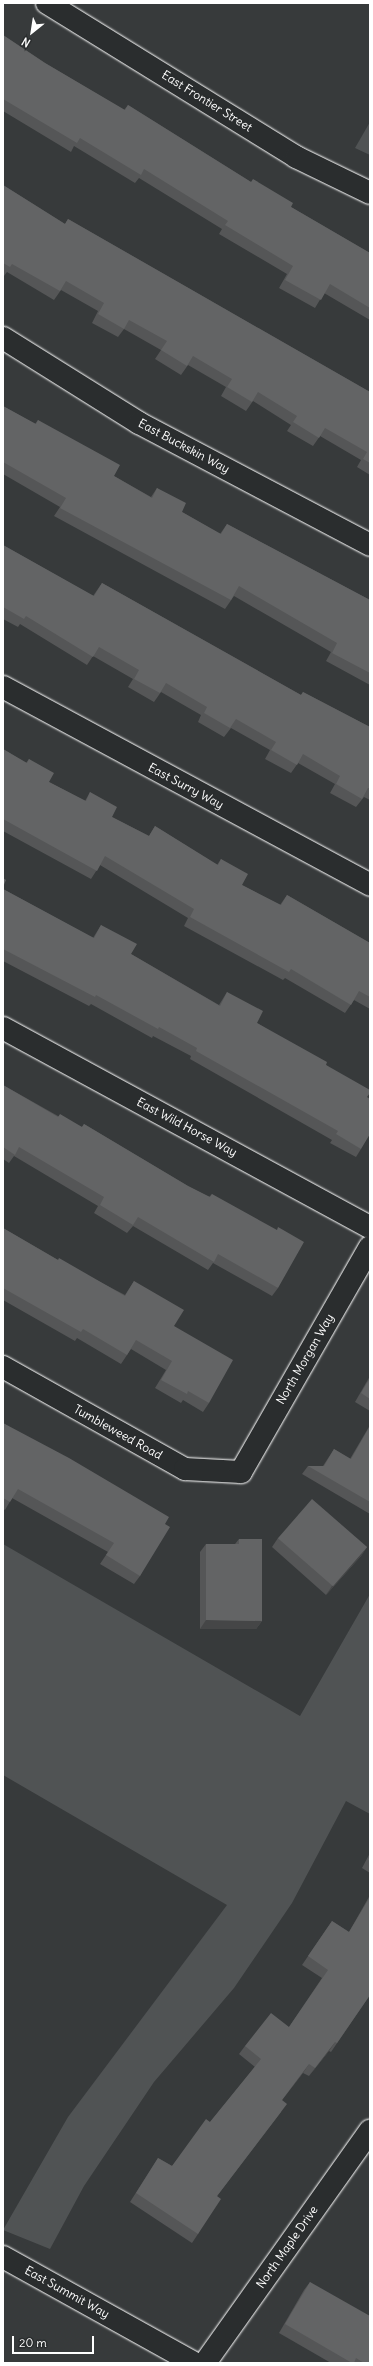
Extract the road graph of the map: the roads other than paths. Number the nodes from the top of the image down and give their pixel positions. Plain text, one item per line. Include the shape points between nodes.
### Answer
1 (47, 3) edge
2 (370, 193) edge
3 (3, 338) edge
4 (370, 545) edge
5 (3, 687) edge
6 (370, 885) edge
7 (3, 1028) edge
8 (370, 1227) edge
9 (370, 1247) edge
10 (3, 1368) edge
11 (241, 1472) joint
12 (370, 2130) edge
13 (3, 2256) edge
14 (194, 2363) edge
15 (205, 2363) edge

1 - 2 street, East Frontier Street via 296,157
3 - 4 street, East Buckskin Way via 139,423
5 - 6 street, East Surry Way
7 - 8 street, East Wild Horse Way
9 - 11 street, North Morgan Way
10 - 11 street, Tumbleweed Road via 185,1469
12 - 15 street, North Maple Drive
13 - 14 street, East Summit Way

